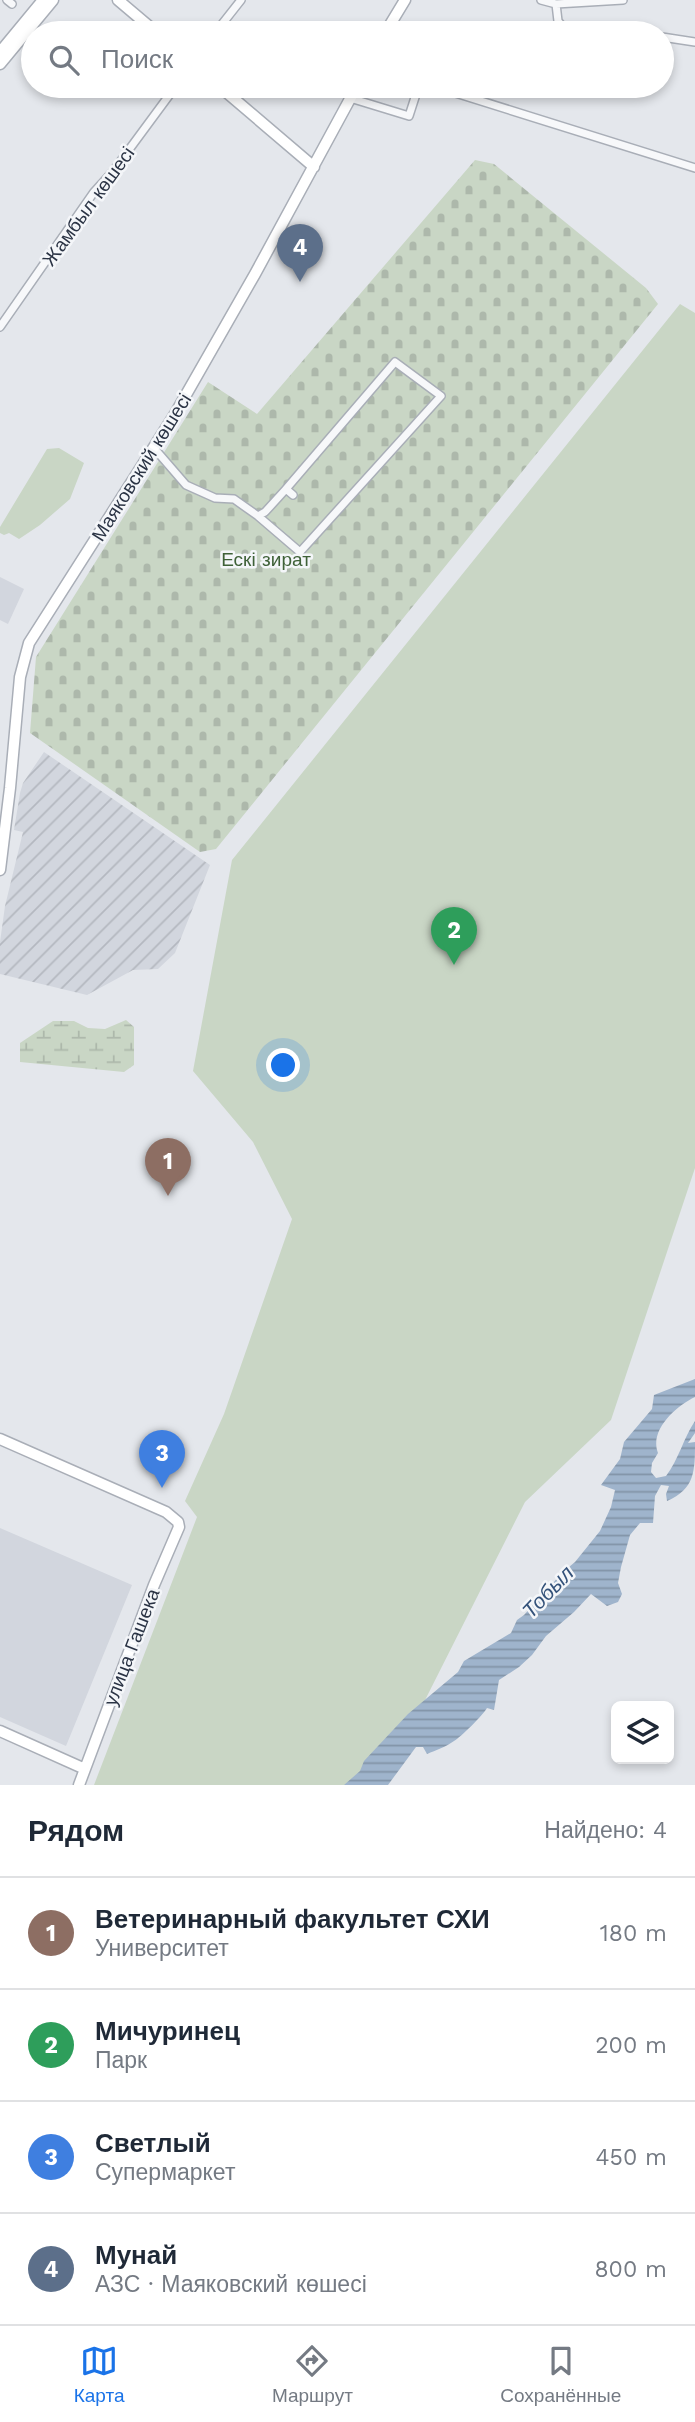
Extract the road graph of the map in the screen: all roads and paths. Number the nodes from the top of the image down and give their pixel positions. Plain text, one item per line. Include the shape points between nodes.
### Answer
1 (43, 0) edge
2 (56, 0) edge
3 (118, 0) edge
4 (241, 0) edge
5 (405, 0) edge
6 (541, 0) edge
7 (623, 0) edge
8 (556, 4) junction
9 (26, 21) edge
10 (36, 21) edge
11 (143, 21) edge
12 (224, 21) edge
13 (392, 21) edge
14 (558, 21) edge
15 (21, 27) edge
16 (21, 39) edge
17 (674, 39) edge
18 (695, 42) edge
19 (0, 52) edge
20 (0, 64) edge
21 (167, 98) edge
22 (233, 98) edge
23 (351, 98) joint
24 (415, 98) edge
25 (471, 98) edge
26 (314, 167) junction
27 (695, 168) edge
28 (0, 327) edge
29 (154, 448) junction
30 (286, 489) junction
31 (293, 495) dead end
32 (258, 516) junction
33 (0, 870) edge
34 (0, 1439) edge
35 (0, 1731) edge
36 (85, 1769) junction
37 (79, 1785) edge

1 - 9 main road
2 - 10 main road
3 - 11 main road
4 - 12 street
5 - 13 main road
6 - 8 street
7 - 8 street
8 - 14 street
15 - 19 main road
16 - 20 main road
17 - 18 street
21 - 28 street, Жамбыл көшесі via 94,192
22 - 26 main road
23 - 24 street via 409,116
23 - 26 main road, Маяковский көшесі
25 - 27 street
26 - 29 main road, Маяковский көшесі
29 - 32 street via 186,485 215,498 234,499
29 - 33 main road, Маяковский көшесі via 29,643 20,677
30 - 31 street
30 - 32 street
30 - 32 street via 395,362 441,396 300,552
34 - 36 main road, улица Гашека via 166,1512 178,1522
35 - 36 main road
36 - 37 main road, улица Гашека

